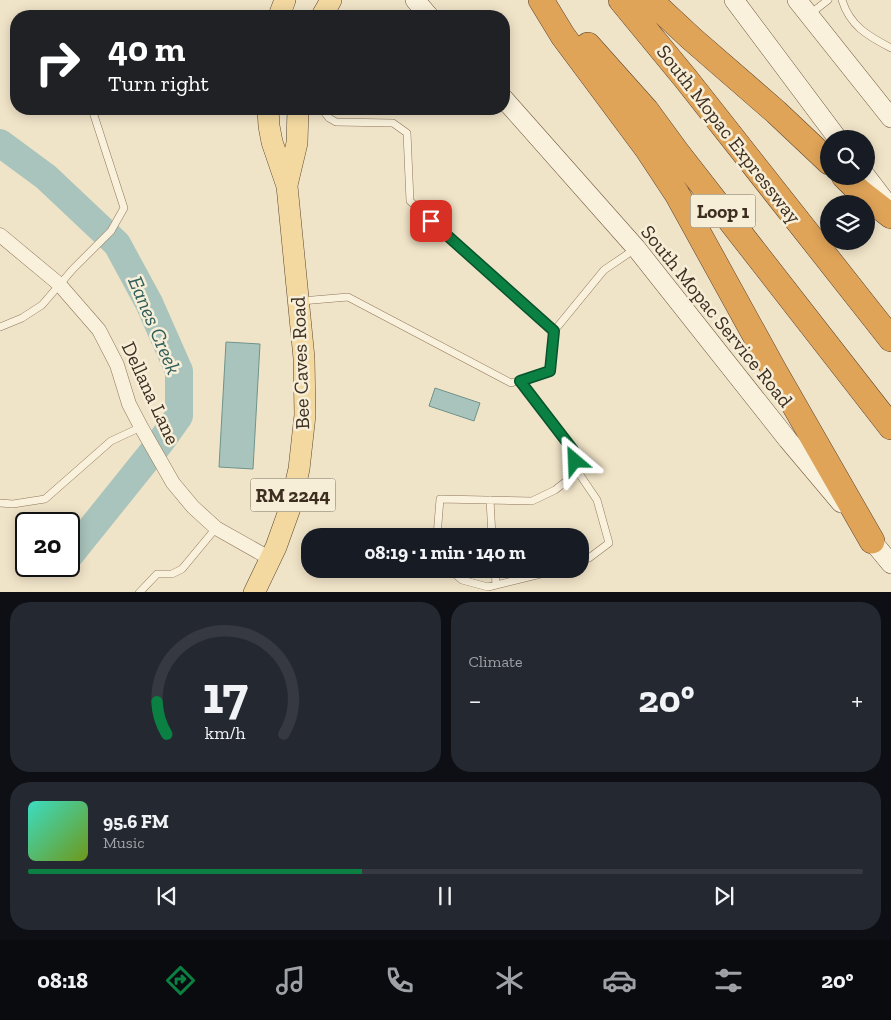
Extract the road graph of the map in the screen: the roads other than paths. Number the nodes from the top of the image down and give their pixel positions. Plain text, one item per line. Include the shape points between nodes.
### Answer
1 (415, 0) edge
2 (541, 0) edge
3 (548, 0) edge
4 (621, 0) edge
5 (650, 0) edge
6 (734, 0) edge
7 (796, 0) edge
8 (828, 0) edge
9 (842, 0) edge
10 (424, 10) edge
11 (808, 15) junction
12 (889, 44) edge
13 (510, 106) edge
14 (94, 115) edge
15 (268, 115) edge
16 (298, 115) edge
17 (327, 115) edge
18 (891, 118) edge
19 (831, 130) edge
20 (820, 154) edge
21 (854, 185) edge
22 (873, 185) edge
23 (287, 186) junction
24 (891, 209) edge
25 (891, 216) edge
26 (0, 236) edge
27 (636, 248) junction
28 (59, 284) junction
29 (298, 302) junction
30 (0, 328) edge
31 (554, 331) junction
32 (891, 340) edge
33 (520, 381) junction
34 (891, 426) edge
35 (141, 427) junction
36 (578, 472) junction
37 (490, 500) junction
38 (0, 502) edge
39 (216, 528) junction
40 (438, 528) edge
41 (492, 528) edge
42 (872, 541) junction
43 (589, 558) edge
44 (271, 559) junction
45 (891, 564) edge
46 (460, 578) edge
47 (496, 578) edge
48 (524, 578) edge
49 (496, 585) junction
50 (139, 592) edge
51 (254, 592) edge

1 - 10 main road
2 - 42 highway via 563,36 677,194
3 - 34 highway, Loop 1 via 646,110
4 - 32 highway, South Mopac Expressway / Loop 1
5 - 20 highway
6 - 19 main road
7 - 11 main road
8 - 11 lane
9 - 12 lane via 854,24 869,36
11 - 18 main road
13 - 27 main road, South Mopac Service Road
14 - 28 lane via 124,208 111,231
15 - 23 main road, Bee Caves Road / RM 2244 via 272,142
16 - 23 main road, Bee Caves Road / RM 2244 via 297,143
17 - 31 lane via 336,122 393,122 407,133 410,201
21 - 25 highway
22 - 24 main road
23 - 29 main road, Bee Caves Road / RM 2244
26 - 28 street, Dellana Lane
27 - 31 lane via 604,270
27 - 42 main road, South Mopac Service Road
28 - 30 lane via 42,305
28 - 35 street, Dellana Lane via 99,330 118,365 129,404
29 - 33 lane via 348,297 511,383
29 - 44 main road, Bee Caves Road / RM 2244 via 305,380 303,442 290,508
31 - 33 lane via 550,371
33 - 36 lane via 573,450
35 - 38 lane via 111,441 45,499 13,504
35 - 39 street, Dellana Lane via 173,483
36 - 37 lane via 555,490 532,500
36 - 43 lane via 597,500 609,543
37 - 40 lane via 440,499
37 - 41 lane
39 - 44 street, Dellana Lane
39 - 50 lane via 182,569 172,574 157,574
42 - 45 main road, South Mopac Service Road
44 - 51 main road, Bee Caves Road / RM 2244
46 - 49 lane via 488,587
47 - 49 lane
48 - 49 lane

